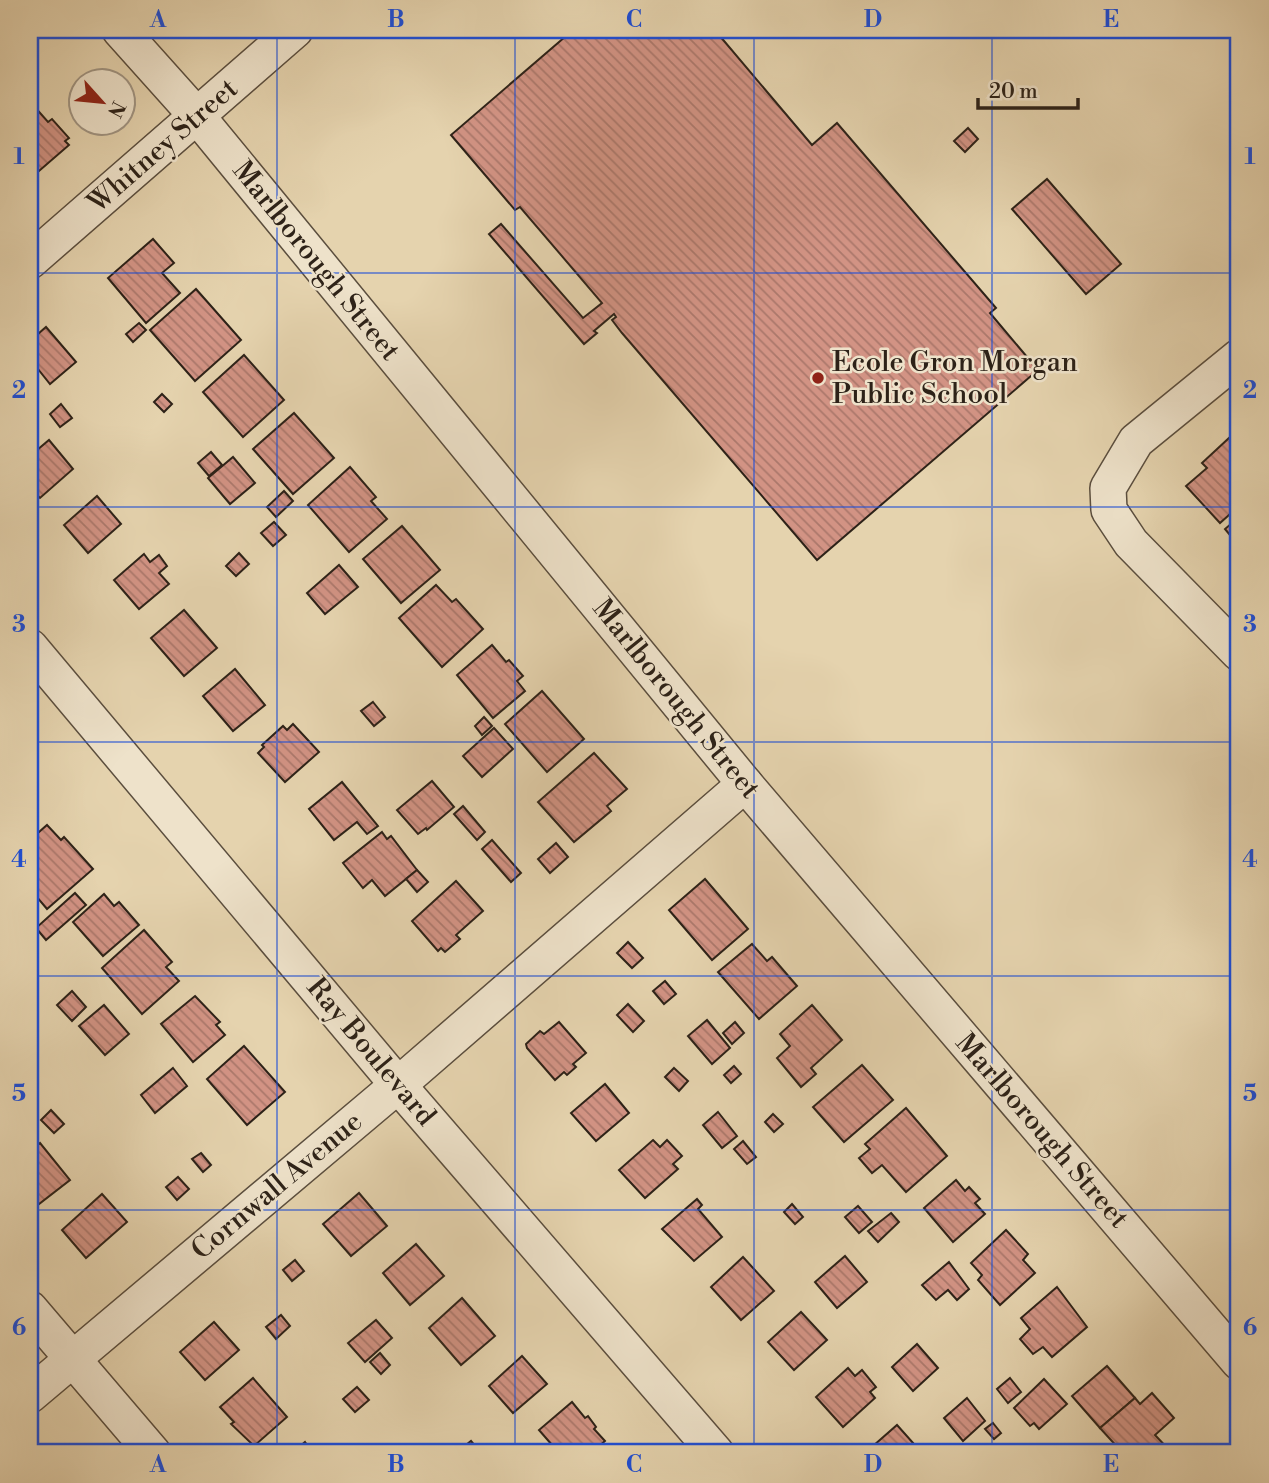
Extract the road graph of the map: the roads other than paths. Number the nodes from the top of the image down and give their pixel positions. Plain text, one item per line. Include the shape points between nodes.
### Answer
1 (120, 30) edge
2 (295, 30) edge
3 (197, 116) junction
4 (30, 261) edge
5 (1239, 357) edge
6 (30, 648) edge
7 (1239, 653) edge
8 (745, 784) junction
9 (398, 1085) junction
10 (30, 1310) edge
11 (72, 1358) junction
12 (1239, 1362) edge
13 (30, 1395) edge
14 (153, 1453) edge
15 (716, 1453) edge

1 - 3 street, Marlborough Street
2 - 3 street, Whitney Street
3 - 4 street, Whitney Street
3 - 8 street, Marlborough Street
5 - 7 street via 1136,441 1108,488 1108,510 1131,543
6 - 9 street, Ray Boulevard
8 - 9 street, Cornwall Avenue
8 - 12 street, Marlborough Street
9 - 11 street, Cornwall Avenue
9 - 15 street, Ray Boulevard
10 - 11 street
11 - 13 street, Cornwall Avenue
11 - 14 street

